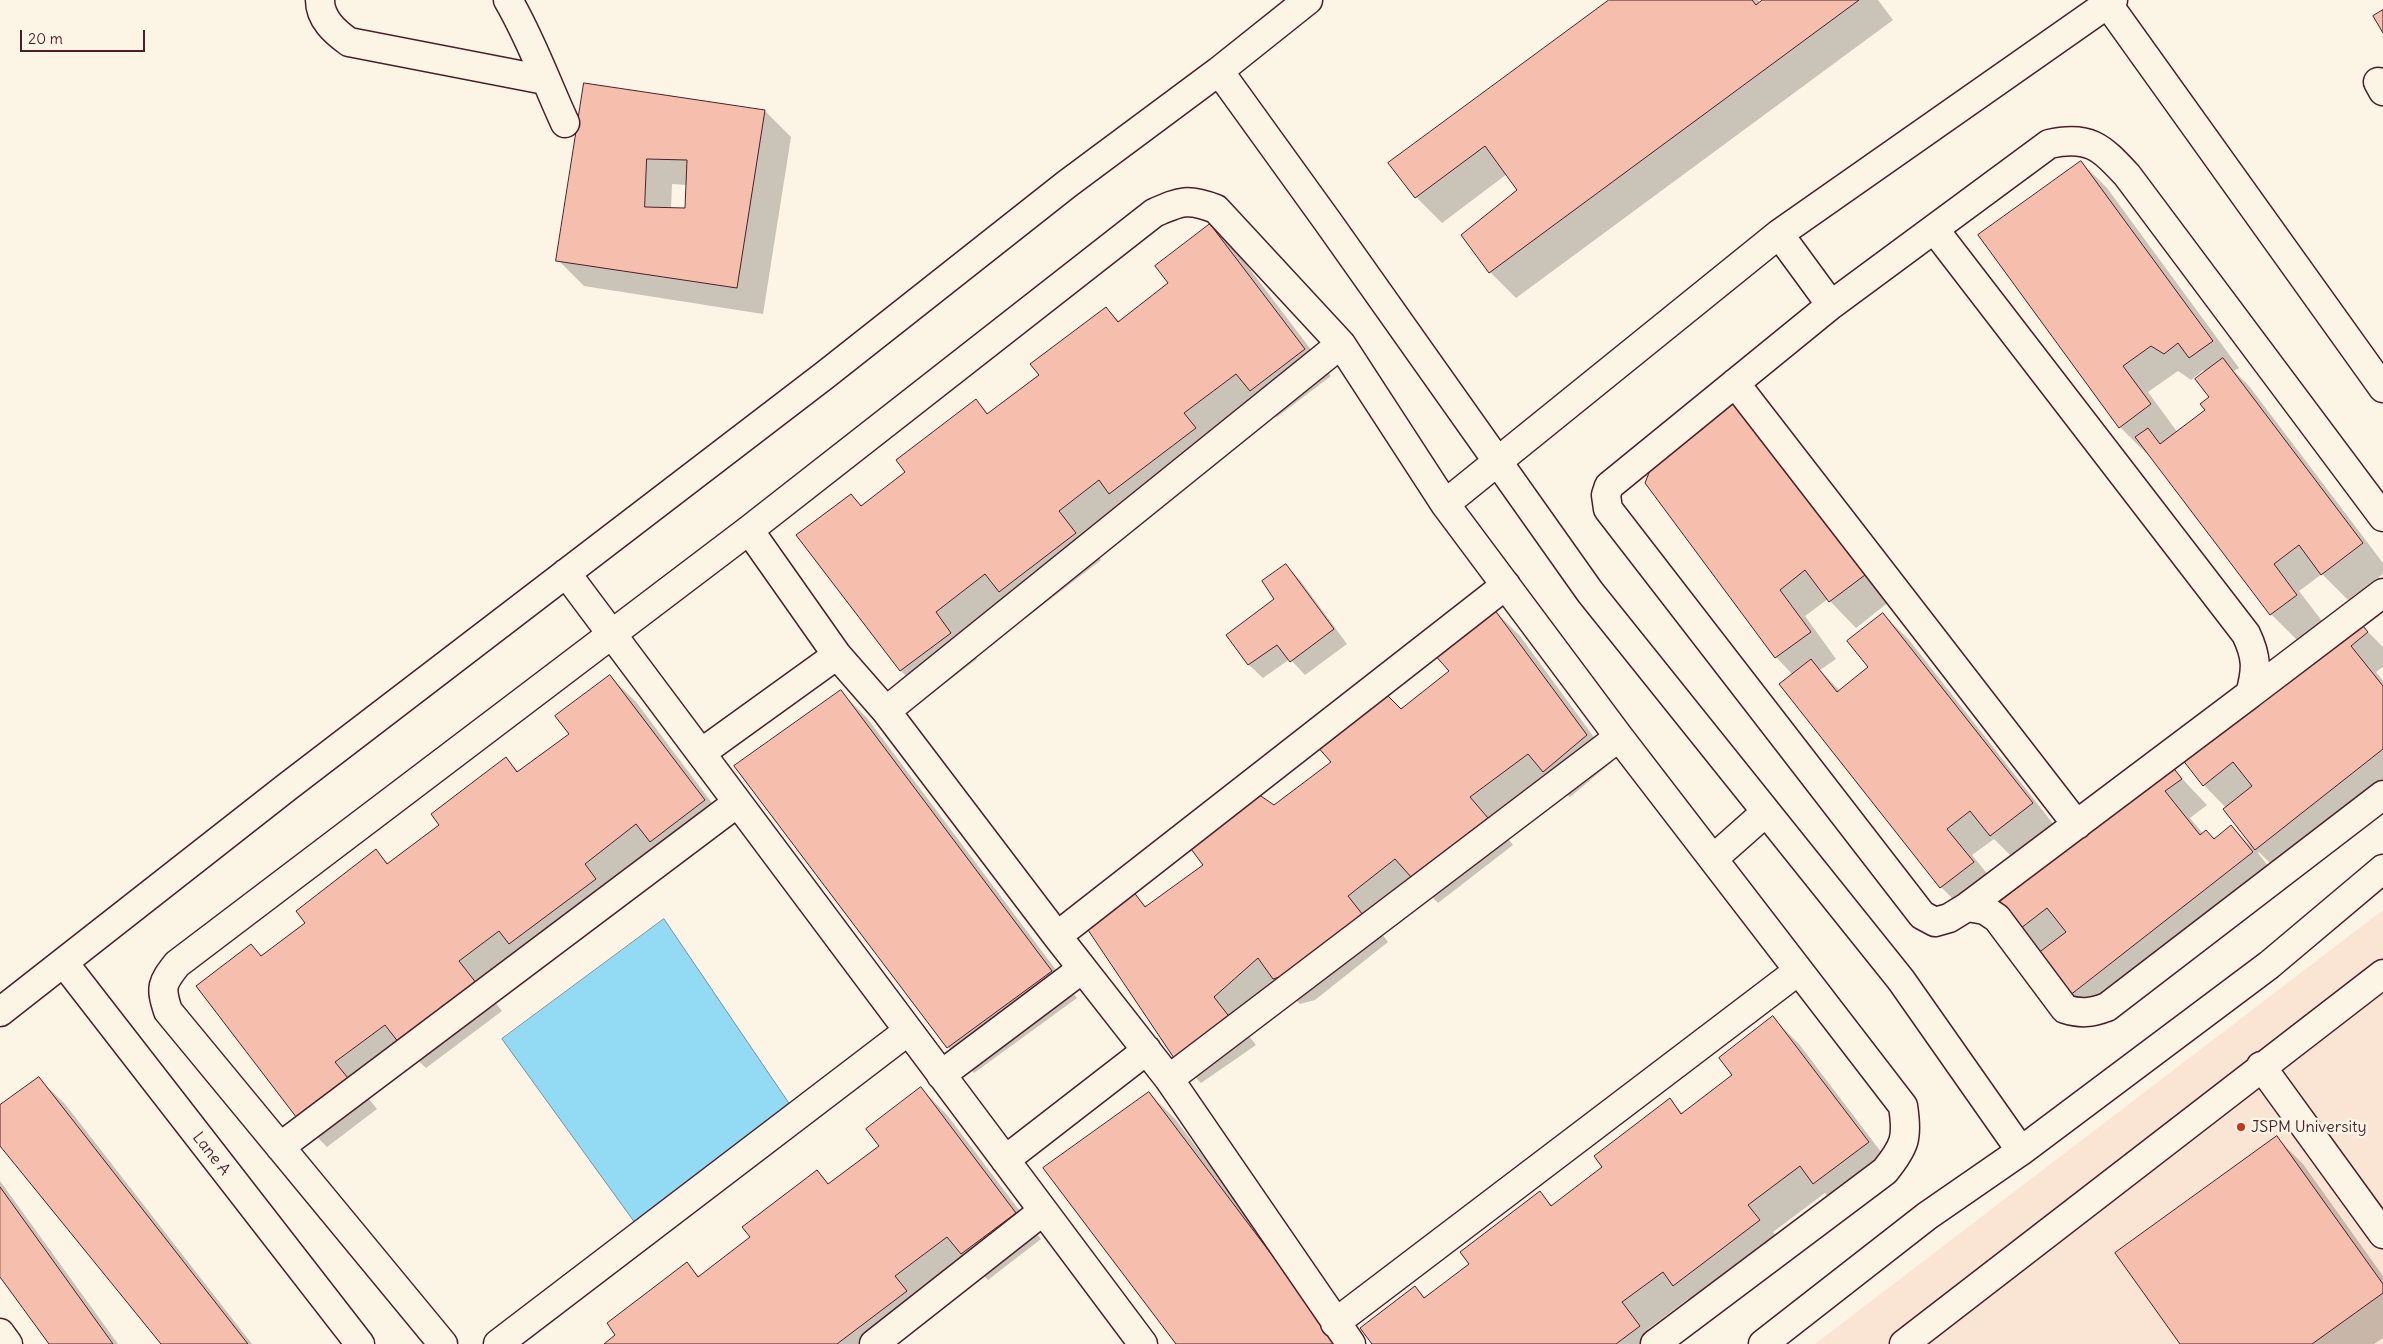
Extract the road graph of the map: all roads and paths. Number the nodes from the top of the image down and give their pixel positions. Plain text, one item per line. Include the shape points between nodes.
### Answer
1 (320, 0) edge
2 (508, 0) edge
3 (1308, 0) edge
4 (2108, 1) edge
5 (1219, 71) junction
6 (545, 80) junction
7 (565, 123) dead end
8 (1934, 228) junction
9 (1779, 234) junction
10 (1831, 305) junction
11 (1341, 344) junction
12 (1735, 383) junction
13 (2383, 388) edge
14 (1496, 462) junction
15 (1445, 504) junction
16 (2383, 517) edge
17 (749, 530) junction
18 (566, 573) junction
19 (1506, 585) junction
20 (2383, 592) edge
21 (611, 634) junction
22 (837, 655) junction
23 (2250, 694) junction
24 (886, 711) junction
25 (1619, 737) junction
26 (700, 753) junction
27 (2383, 795) edge
28 (737, 803) junction
29 (1766, 812) junction
30 (2077, 825) junction
31 (1713, 859) junction
32 (2383, 869) edge
33 (1967, 907) junction
34 (1057, 936) junction
35 (64, 963) junction
36 (1082, 969) junction
37 (1798, 971) junction
38 (2383, 974) edge
39 (0, 1012) edge
40 (908, 1031) junction
41 (1147, 1050) junction
42 (2261, 1066) junction
43 (941, 1075) junction
44 (1170, 1079) junction
45 (280, 1147) junction
46 (2021, 1151) junction
47 (1005, 1160) junction
48 (1043, 1211) junction
49 (2383, 1234) edge
50 (0, 1333) edge
51 (1343, 1333) edge
52 (8, 1344) edge
53 (360, 1344) edge
54 (443, 1344) edge
55 (498, 1344) edge
56 (874, 1344) edge
57 (1143, 1344) edge
58 (1655, 1344) edge
59 (1763, 1344) edge
60 (1904, 1344) edge

1 - 6 street via 324,17 335,32 349,42
2 - 6 street via 527,34
3 - 5 street
4 - 9 street
4 - 13 street
5 - 14 street
5 - 18 street via 1067,184
6 - 7 street
8 - 10 street
8 - 16 street via 2049,144 2069,139 2088,143 2109,156 2133,183
8 - 23 street via 2246,634 2254,652 2256,674
9 - 10 street
9 - 14 street
10 - 12 street
11 - 15 street
11 - 17 street via 1216,209 1198,202 1177,202 1154,213
11 - 24 street
12 - 30 street
12 - 33 street via 1609,486 1606,495 1608,509 1922,915 1935,922
14 - 15 street
14 - 29 street via 1590,592
15 - 19 street
17 - 21 street
17 - 22 street
18 - 21 street
18 - 35 street
19 - 25 street
19 - 34 street
20 - 23 street
21 - 26 street
21 - 45 street via 177,964 163,982 168,1011
22 - 24 street
22 - 26 street
23 - 30 street
24 - 34 street
25 - 31 street
25 - 44 street
26 - 28 street
27 - 33 street via 2107,1007 2093,1012 2078,1014 2065,1009 1997,918 1985,910
28 - 40 street
28 - 45 street
29 - 31 street
29 - 46 street via 1901,980
30 - 33 street
31 - 37 street
32 - 46 street via 2269,965
34 - 36 street
35 - 39 street
35 - 53 street, Lane A
36 - 41 street
36 - 43 street
37 - 51 street
37 - 58 street via 1903,1106 1906,1129 1900,1151 1885,1171
38 - 42 street
40 - 43 street
40 - 55 street
41 - 44 street
41 - 47 street
42 - 49 street
42 - 60 street
43 - 47 street
44 - 51 street
45 - 54 street
46 - 59 street via 1927,1216
47 - 48 street
48 - 56 street
48 - 57 street
50 - 52 street

